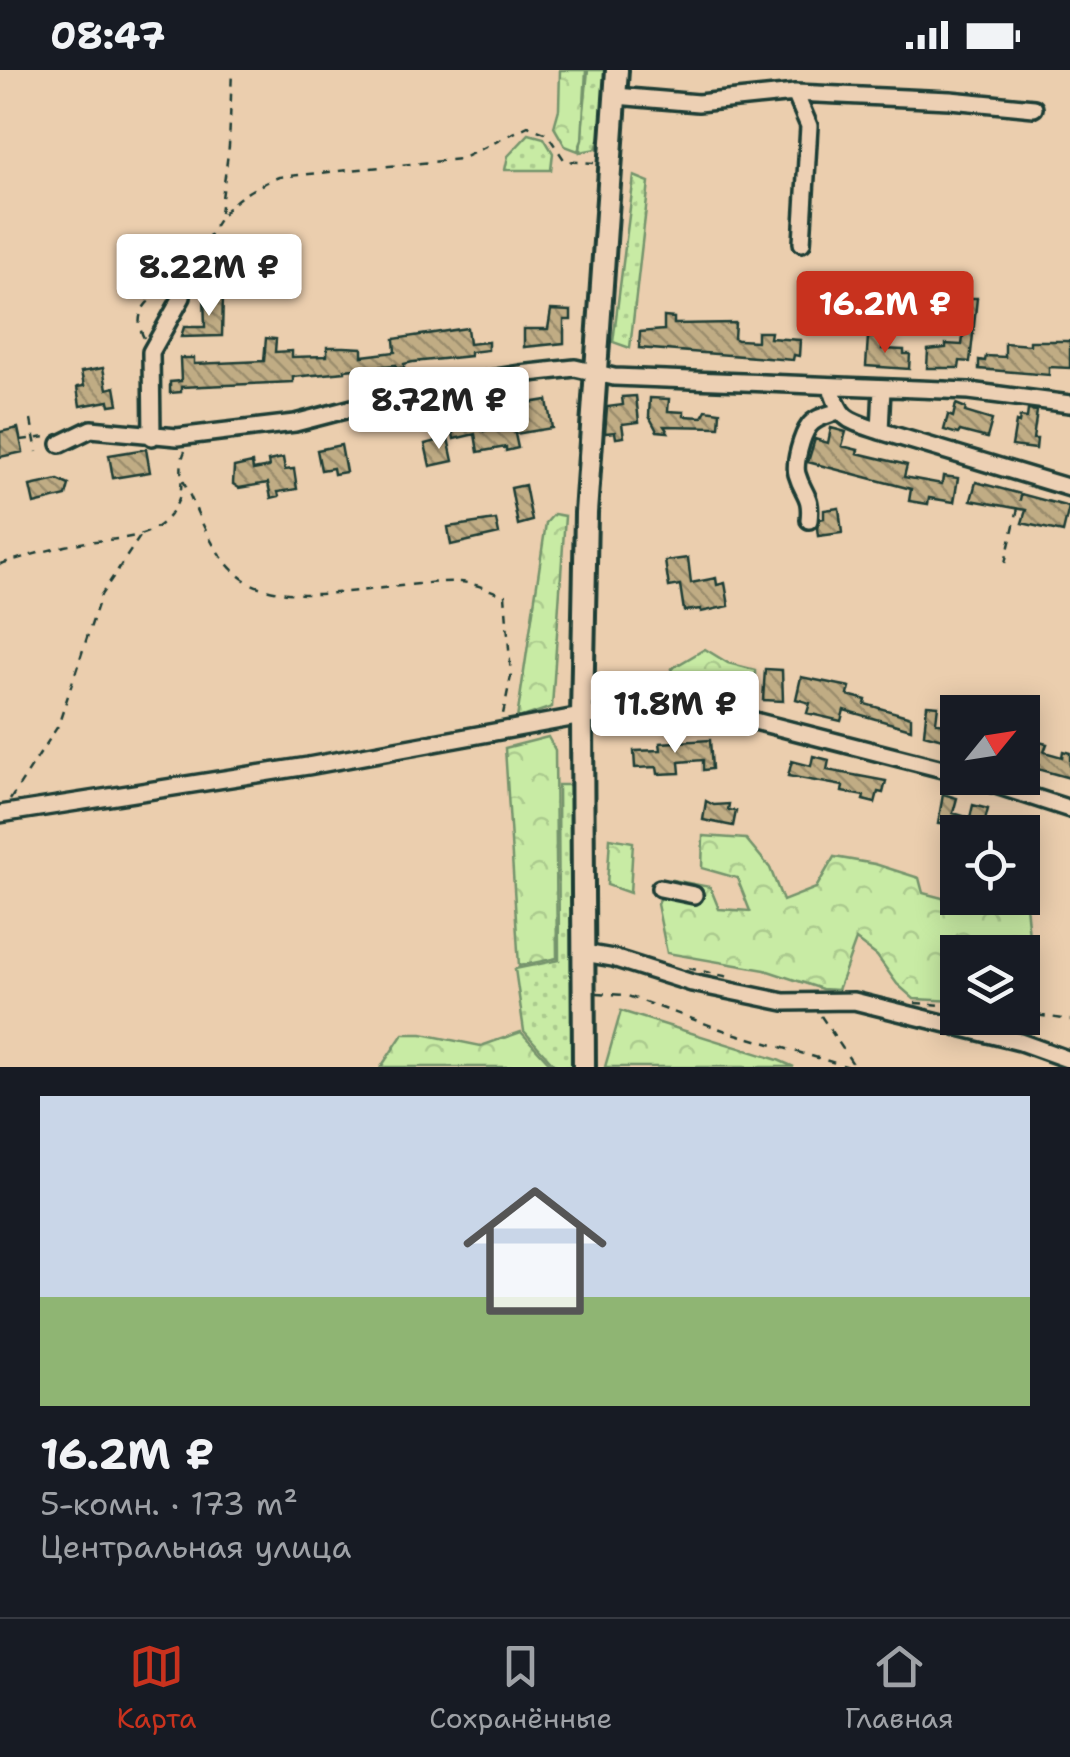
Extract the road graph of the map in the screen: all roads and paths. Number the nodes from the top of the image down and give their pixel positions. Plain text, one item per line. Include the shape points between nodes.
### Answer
1 (232, 70) edge
2 (618, 70) edge
3 (795, 93) junction
4 (616, 96) junction
5 (1034, 108) dead end
6 (611, 162) junction
7 (220, 214) junction
8 (802, 243) dead end
9 (182, 297) dead end
10 (151, 352) junction
11 (593, 372) junction
12 (832, 387) junction
13 (882, 388) junction
14 (1070, 404) edge
15 (838, 411) junction
16 (31, 420) dead end
17 (880, 431) junction
18 (198, 434) junction
19 (34, 437) junction
20 (152, 437) junction
21 (21, 440) dead end
22 (60, 444) joint
23 (37, 452) dead end
24 (1026, 475) junction
25 (183, 480) junction
26 (1070, 488) edge
27 (809, 520) dead end
28 (142, 535) junction
29 (1005, 563) dead end
30 (0, 564) edge
31 (582, 716) junction
32 (502, 730) junction
33 (940, 768) edge
34 (1027, 795) edge
35 (1070, 809) edge
36 (0, 814) edge
37 (660, 888) dead end
38 (694, 894) dead end
39 (584, 953) junction
40 (585, 992) junction
41 (1040, 1016) edge
42 (1070, 1020) edge
43 (1070, 1060) edge
44 (584, 1067) edge
45 (849, 1067) edge

1 - 7 path
2 - 4 main road
3 - 4 street via 698,102
3 - 5 street
3 - 8 street via 809,126
4 - 6 main road
6 - 7 path via 566,161 546,134 528,126 462,158 278,177 251,188
6 - 11 main road
7 - 10 path via 189,278 160,290 141,310 138,326
9 - 10 street
10 - 20 street
11 - 12 street
11 - 18 street via 575,368 456,382 309,420
11 - 31 main road
12 - 13 street
12 - 15 street
13 - 14 street
13 - 17 street
15 - 17 street
15 - 27 street via 808,427 796,463 811,504
16 - 19 path
17 - 24 street
18 - 20 street
18 - 25 path via 180,461
19 - 21 path
19 - 22 path
19 - 23 path
20 - 22 street via 91,429
24 - 26 street
24 - 29 path
25 - 28 path via 170,515
25 - 32 path via 231,568 262,588 308,593 462,582 505,594 511,676
28 - 30 path via 82,542
28 - 36 path via 102,594 58,726
31 - 32 street
31 - 33 street via 734,716
31 - 39 main road
32 - 36 street
34 - 35 street
37 - 38 street
39 - 40 main road
39 - 43 street via 784,1002 854,1001
40 - 44 main road
40 - 45 path via 625,995
41 - 42 path

